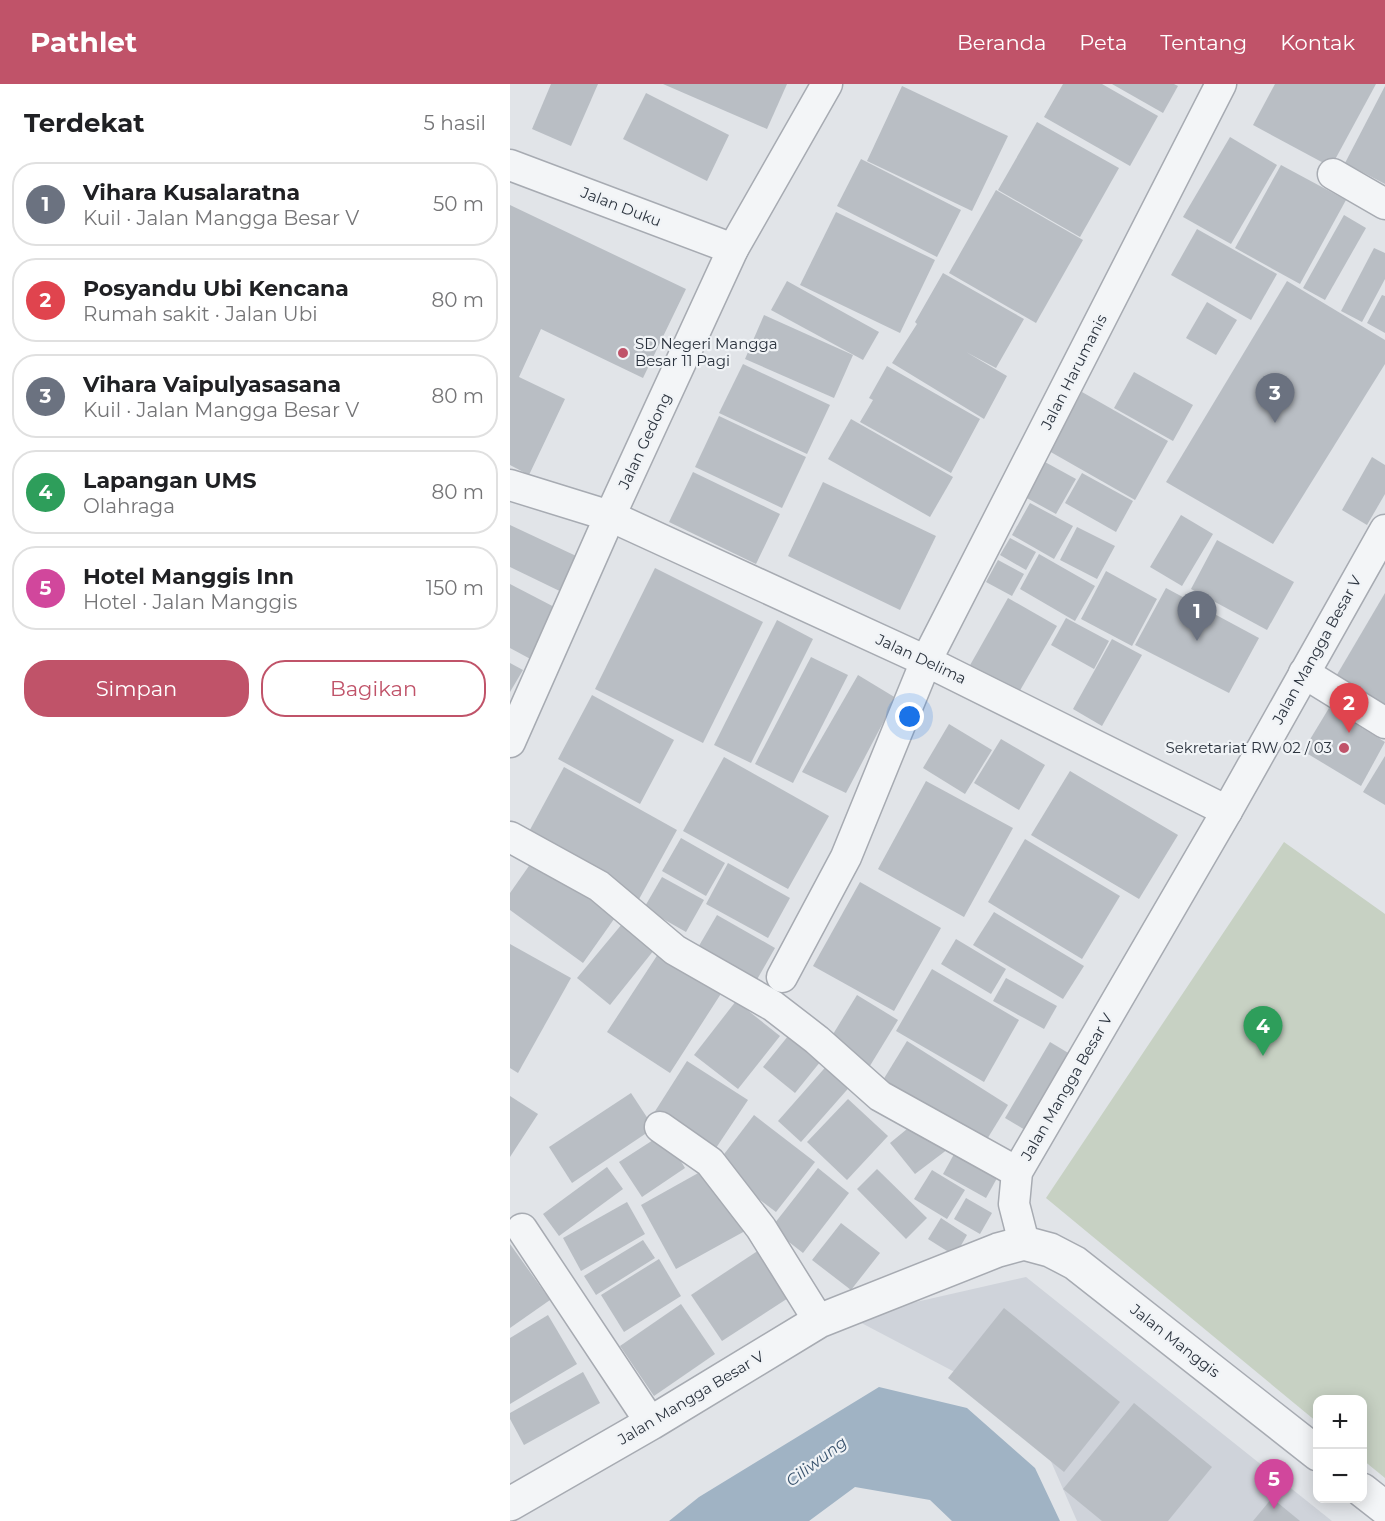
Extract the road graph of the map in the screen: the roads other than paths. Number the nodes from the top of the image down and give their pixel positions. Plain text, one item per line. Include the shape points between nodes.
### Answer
1 (827, 84) edge
2 (1221, 84) edge
3 (510, 165) edge
4 (1333, 174) dead end
5 (1385, 204) edge
6 (733, 249) junction
7 (510, 485) edge
8 (610, 516) junction
9 (1385, 530) edge
10 (927, 661) junction
11 (1304, 673) junction
12 (1385, 723) edge
13 (510, 742) edge
14 (1227, 811) junction
15 (510, 837) edge
16 (782, 977) dead end
17 (660, 1127) dead end
18 (1017, 1172) junction
19 (522, 1229) dead end
20 (1024, 1243) junction
21 (819, 1322) junction
22 (651, 1422) junction
23 (1313, 1451) edge
24 (1367, 1494) edge
25 (510, 1504) edge
26 (1385, 1508) edge

1 - 6 street, Jalan Gedong
2 - 10 street, Jalan Harumanis
3 - 6 street, Jalan Duku
4 - 5 street
6 - 8 street, Jalan Gedong
7 - 8 street, Jalan Delima
8 - 10 street, Jalan Delima
8 - 13 street, Jalan Gedong
9 - 11 street, Jalan Mangga Besar V
10 - 14 street, Jalan Delima
10 - 16 street, Jalan Harumanis via 846,856
11 - 12 street
11 - 14 street, Jalan Mangga Besar V
14 - 18 street, Jalan Mangga Besar V
15 - 18 street via 599,886 675,950 773,1006 880,1096
17 - 21 street via 710,1162 761,1228
18 - 20 street, Jalan Mangga Besar V via 1014,1204
19 - 22 street
20 - 21 street, Jalan Mangga Besar V
20 - 23 street, Jalan Manggis via 1075,1263
21 - 22 street, Jalan Mangga Besar V
22 - 25 street, Jalan Mangga Besar V
24 - 26 street

